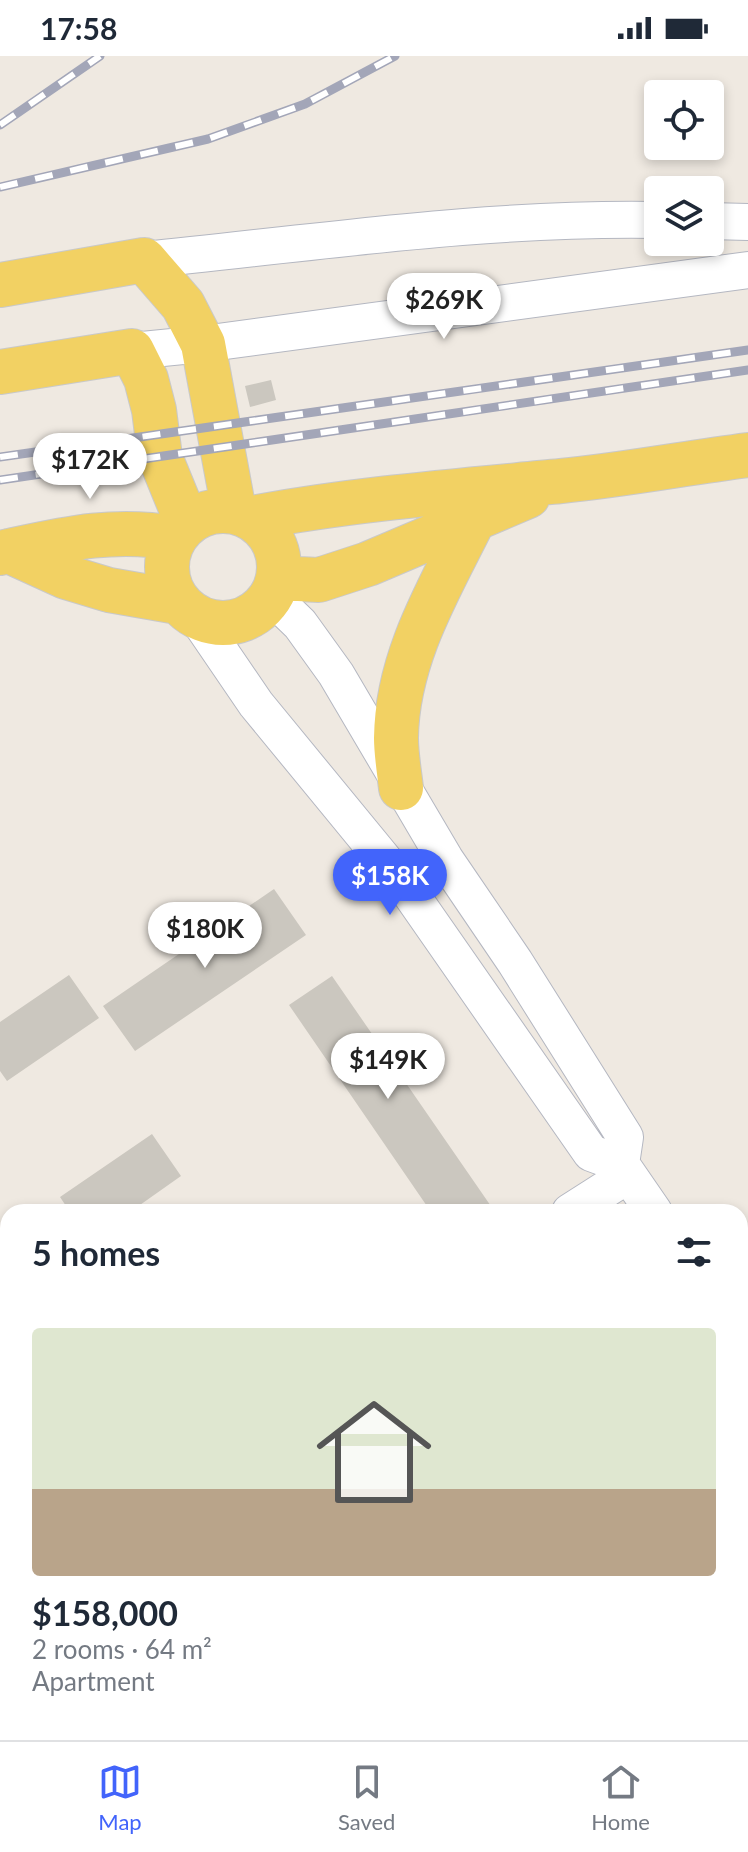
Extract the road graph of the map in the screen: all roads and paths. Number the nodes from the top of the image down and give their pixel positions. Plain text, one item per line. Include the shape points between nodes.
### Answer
1 (644, 220) edge
2 (724, 221) edge
3 (748, 222) edge
4 (144, 260) junction
5 (748, 270) edge
6 (0, 285) edge
7 (203, 344) junction
8 (132, 351) junction
9 (0, 372) edge
10 (748, 455) edge
11 (563, 481) junction
12 (243, 515) junction
13 (474, 519) junction
14 (180, 530) junction
15 (5, 552) edge
16 (274, 587) junction
17 (187, 609) junction
18 (401, 788) junction
19 (624, 1169) junction
20 (580, 1204) edge
21 (648, 1204) edge

1 - 4 street via 450,228
2 - 3 street
4 - 6 main road
4 - 7 main road via 183,305
5 - 7 street
7 - 8 street
7 - 12 main road
8 - 9 main road
8 - 14 main road via 146,379
10 - 11 main road
11 - 12 main road
11 - 13 main road
12 - 14 main road via 217,510 201,514
12 - 16 main road via 265,529 275,544 279,561
13 - 16 main road via 368,564
13 - 18 main road via 418,631 401,689 396,739
14 - 15 main road via 73,536
14 - 17 main road via 166,570 170,587
15 - 17 main road via 66,577
16 - 17 main road via 260,609 229,623 212,622
16 - 18 street via 336,674
17 - 19 street via 256,704 403,883 591,1153
18 - 19 street via 625,1137
19 - 20 street
19 - 21 street

